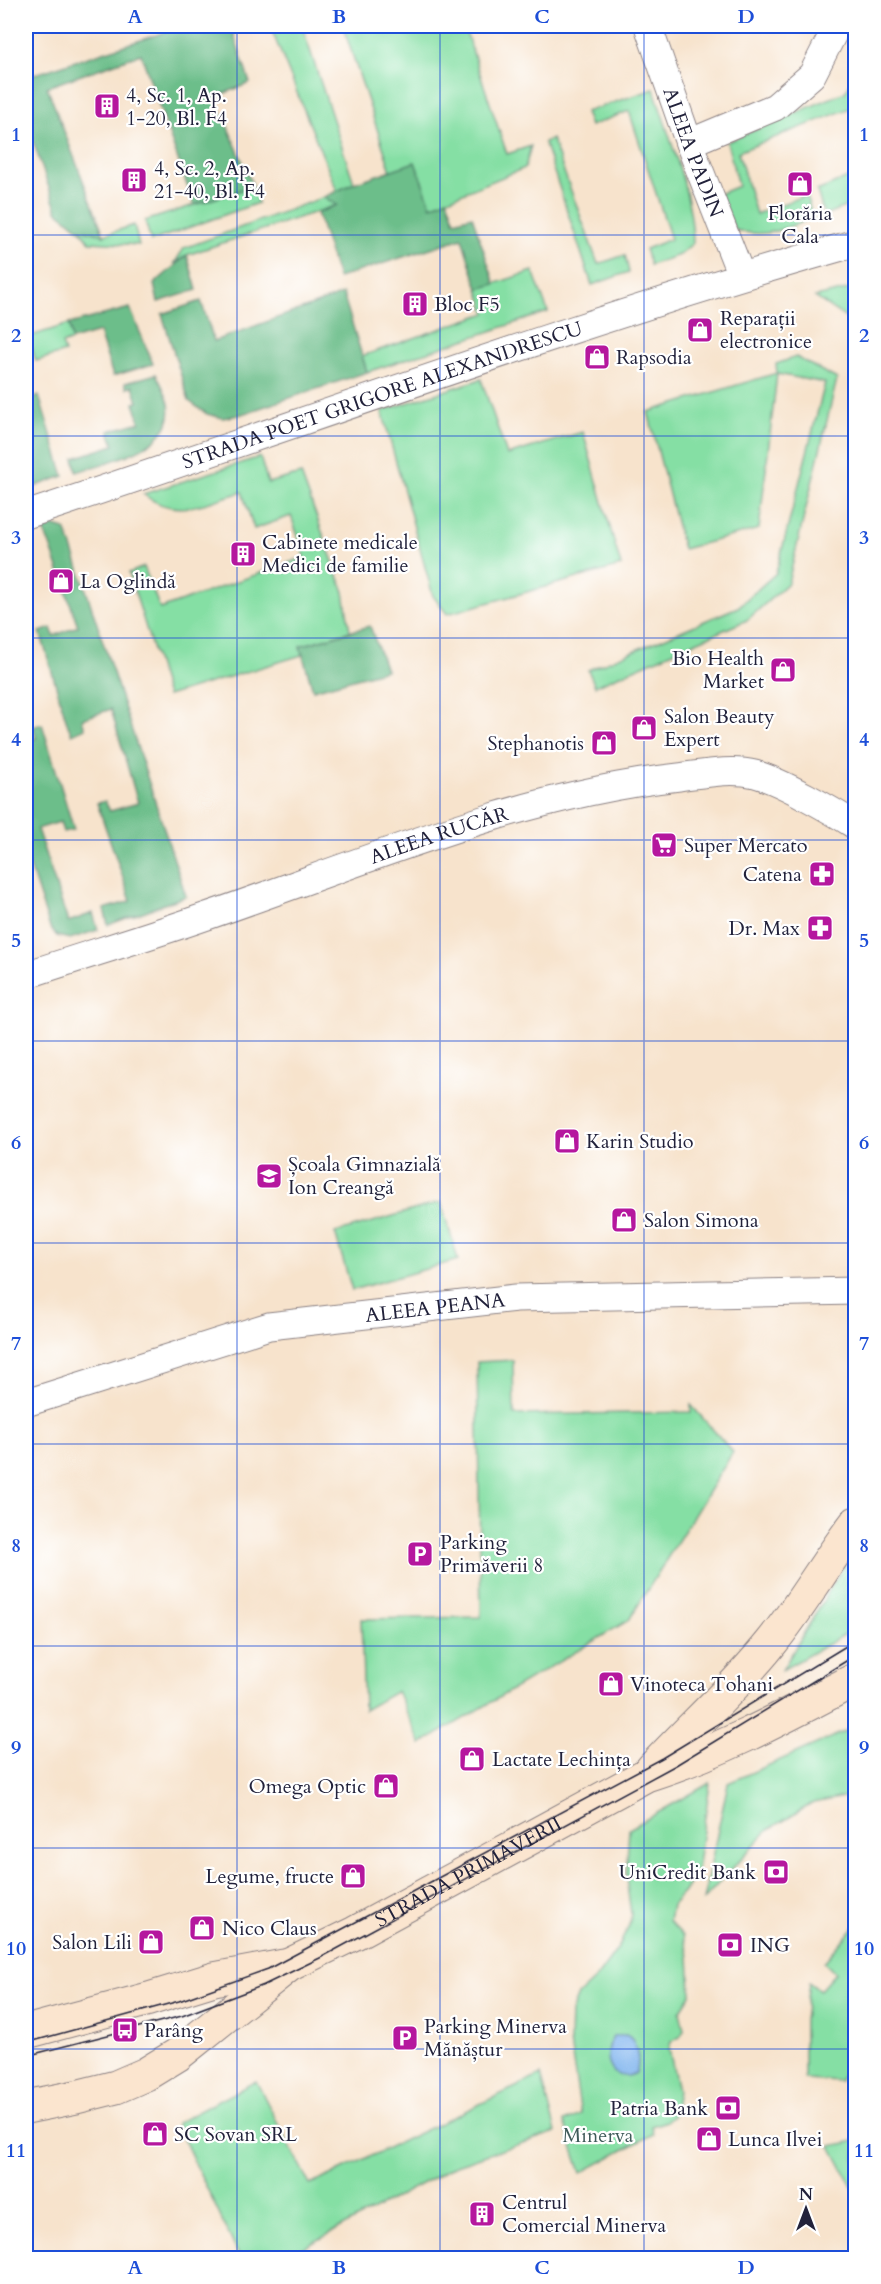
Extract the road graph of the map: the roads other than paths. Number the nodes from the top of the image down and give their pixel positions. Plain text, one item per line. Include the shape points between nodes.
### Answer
1 (648, 26) edge
2 (835, 26) edge
3 (689, 143) junction
4 (855, 243) edge
5 (741, 275) junction
6 (26, 515) edge
7 (855, 826) edge
8 (26, 975) edge
9 (855, 1291) edge
10 (26, 1403) edge
11 (855, 1523) edge
12 (855, 1679) edge
13 (646, 1775) junction
14 (289, 1965) junction
15 (26, 2032) edge
16 (26, 2107) edge

1 - 3 street, ALEEA PADIN
2 - 3 street via 812,75 775,107
3 - 5 street, ALEEA PADIN
4 - 5 street, STRADA POET GRIGORE ALEXANDRESCU
5 - 6 street, STRADA POET GRIGORE ALEXANDRESCU
7 - 8 street, ALEEA RUCĂR via 756,774 725,772 643,781 560,798 413,843
9 - 10 street, ALEEA PEANA via 516,1298 269,1326
11 - 13 main road, STRADA PRIMĂVERII via 773,1641 736,1685
12 - 13 main road, STRADA PRIMĂVERII via 743,1738
13 - 14 main road, STRADA PRIMĂVERII
14 - 15 main road, STRADA PRIMĂVERII via 214,1979
14 - 16 main road, STRADA PRIMĂVERII via 177,2055 146,2074 116,2087

